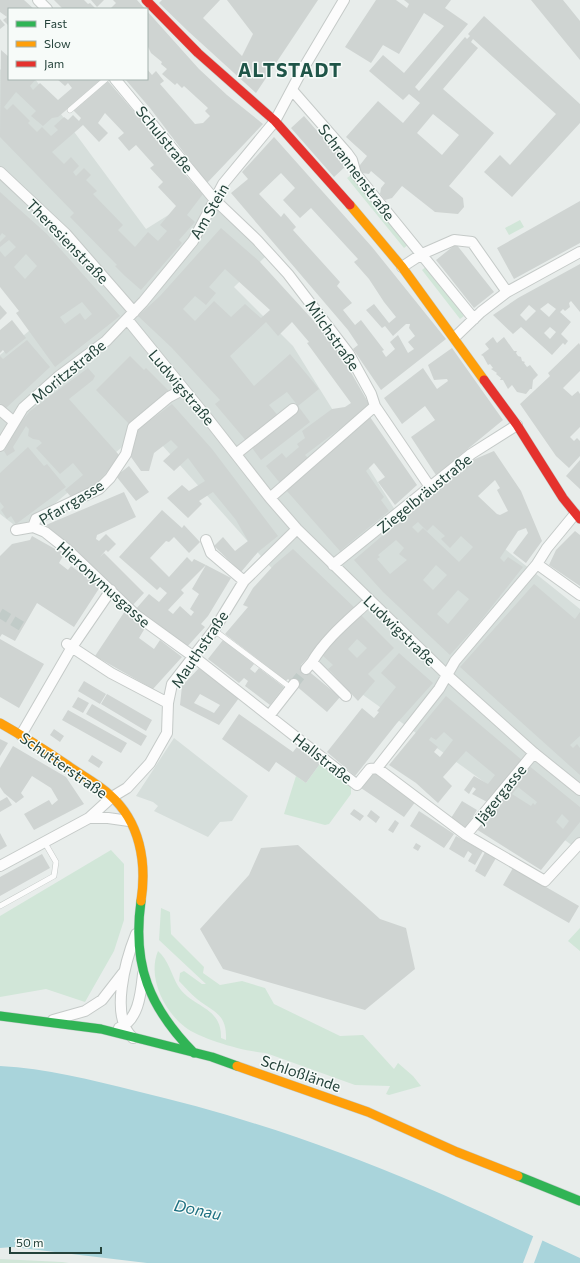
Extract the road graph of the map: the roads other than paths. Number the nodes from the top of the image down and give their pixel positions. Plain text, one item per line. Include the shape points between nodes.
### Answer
1 (38, 0) edge
2 (146, 0) edge
3 (344, 0) edge
4 (46, 8) edge
5 (105, 80) edge
6 (116, 80) edge
7 (292, 90) junction
8 (70, 110) dead end
9 (275, 121) junction
10 (0, 172) edge
11 (214, 199) junction
12 (580, 252) edge
13 (422, 254) junction
14 (402, 267) junction
15 (507, 292) junction
16 (143, 302) joint
17 (134, 312) junction
18 (474, 319) junction
19 (127, 320) junction
20 (455, 337) junction
21 (184, 389) junction
22 (293, 409) dead end
23 (372, 409) junction
24 (0, 410) edge
25 (13, 421) junction
26 (517, 425) junction
27 (0, 446) edge
28 (236, 454) junction
29 (428, 488) junction
30 (270, 498) junction
31 (578, 516) edge
32 (33, 527) junction
33 (297, 529) junction
34 (16, 530) dead end
35 (206, 540) dead end
36 (537, 564) junction
37 (333, 566) junction
38 (244, 581) junction
39 (109, 589) junction
40 (580, 595) edge
41 (369, 601) junction
42 (214, 630) junction
43 (72, 647) junction
44 (196, 655) junction
45 (447, 675) junction
46 (292, 686) joint
47 (346, 696) dead end
48 (168, 703) junction
49 (269, 716) junction
50 (0, 723) edge
51 (21, 734) junction
52 (534, 753) junction
53 (377, 768) junction
54 (580, 790) edge
55 (112, 798) junction
56 (89, 818) junction
57 (129, 820) junction
58 (466, 835) junction
59 (45, 843) junction
60 (580, 843) edge
61 (0, 866) edge
62 (0, 906) edge
63 (138, 928) junction
64 (143, 972) junction
65 (123, 973) junction
66 (0, 1016) edge
67 (46, 1022) junction
68 (124, 1026) junction
69 (101, 1029) junction
70 (134, 1039) junction
71 (194, 1053) junction
72 (580, 1201) edge

1 - 4 street
2 - 9 street, Schrannenstraße via 198,53
3 - 7 street, Am Stein
5 - 8 lane
6 - 11 street, Schulstraße
7 - 9 street, Am Stein
7 - 13 street, Schrannenstraße via 347,153 356,174
9 - 11 street, Am Stein via 223,184
9 - 14 street, Schrannenstraße
10 - 17 street, Theresienstraße via 66,234
11 - 16 street, Am Stein via 193,241
11 - 23 street, Milchstraße via 257,240 298,286 349,354 371,394
12 - 15 street
13 - 14 street
13 - 15 street via 454,240 472,242
13 - 18 street, Schrannenstraße
14 - 20 street, Schrannenstraße
15 - 18 street
16 - 17 street, Moritzstraße
17 - 19 street, Moritzstraße
18 - 20 street
19 - 21 street, Ludwigstraße
19 - 25 street, Moritzstraße via 95,351 41,391 22,408
20 - 26 street, Schrannenstraße
21 - 28 street, Ludwigstraße
21 - 32 street, Pfarrgasse via 169,397 133,427 126,454 99,489 36,519
22 - 28 street
23 - 29 street, Milchstraße
23 - 30 street
24 - 25 street
25 - 27 street, Moritzstraße
26 - 29 street, Ziegelbräustraße via 471,454
26 - 31 street, Schrannenstraße via 563,498
28 - 30 street, Ludwigstraße
29 - 37 street, Ziegelbräustraße
30 - 33 street, Ludwigstraße
31 - 36 street, Hallstraße via 547,548
32 - 34 street
32 - 39 street, Hieronymusgasse via 45,532 69,551
33 - 37 street, Ludwigstraße
33 - 38 street, Mauthstraße
35 - 38 street via 211,553
36 - 40 street
36 - 45 street, Hallstraße via 455,661
37 - 41 street, Ludwigstraße
38 - 42 street, Mauthstraße
39 - 43 street
39 - 44 street, Hieronymusgasse via 136,615
41 - 45 street, Ludwigstraße
41 - 47 street via 332,636 309,666
42 - 44 street, Mauthstraße
42 - 46 lane
43 - 48 street via 111,673
43 - 51 street
44 - 48 street, Mauthstraße via 172,684
44 - 49 street, Hallstraße
45 - 52 street, Ludwigstraße
45 - 53 street, Hallstraße via 439,690
46 - 49 street
48 - 55 street, Mauthstraße via 167,733 156,756 134,781
49 - 53 street, Hallstraße via 357,785 370,769
50 - 51 street, Schutterstraße
51 - 55 street, Schutterstraße via 96,784
52 - 54 street, Ludwigstraße
52 - 58 street, Jägergasse
53 - 58 street
55 - 56 street, Mauthstraße
55 - 57 street, Schutterstraße
56 - 57 street
56 - 59 street, Mauthstraße
57 - 63 street, Schutterstraße via 142,852 144,878
58 - 60 street via 545,881
59 - 61 street, Mauthstraße
59 - 62 lane via 56,862 54,876
63 - 64 street, Schutterstraße
63 - 65 street, Schutterstraße
64 - 68 street, Schutterstraße via 140,1000
64 - 71 street, Schutterstraße via 158,1009 169,1026
65 - 67 street, Schutterstraße via 102,1000 85,1011
65 - 68 street, Schutterstraße
66 - 67 street, Schloßlände
67 - 69 street, Schloßlände
68 - 69 street
68 - 70 street
69 - 70 street, Schloßlände
70 - 71 street, Schloßlände
71 - 72 street, Schloßlände via 314,1092

